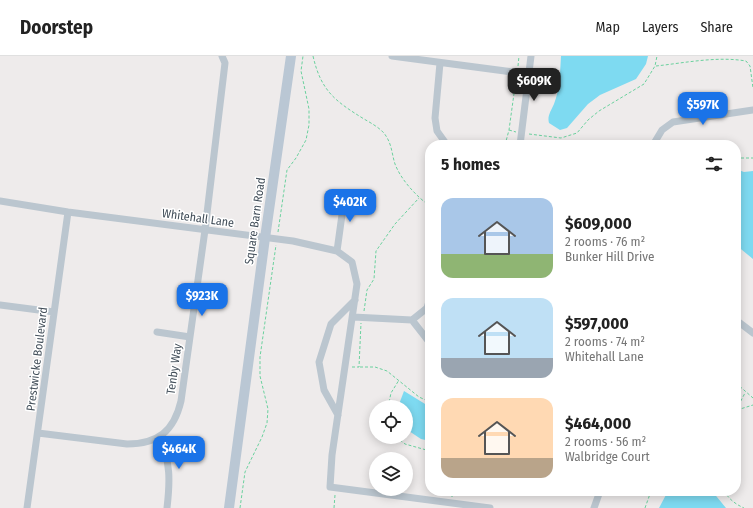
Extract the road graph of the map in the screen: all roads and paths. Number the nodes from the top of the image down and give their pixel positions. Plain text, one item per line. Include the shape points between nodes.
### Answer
1 (222, 56) edge
2 (291, 56) edge
3 (303, 56) edge
4 (313, 56) edge
5 (392, 56) edge
6 (519, 56) edge
7 (530, 56) edge
8 (657, 56) edge
9 (440, 63) junction
10 (655, 66) junction
11 (517, 72) junction
12 (528, 74) junction
13 (753, 88) edge
14 (753, 110) edge
15 (509, 130) junction
16 (521, 133) junction
17 (444, 140) edge
18 (506, 140) edge
19 (520, 140) edge
20 (656, 140) edge
21 (741, 158) edge
22 (753, 158) edge
23 (346, 193) dead end
24 (419, 198) junction
25 (0, 201) edge
26 (425, 202) edge
27 (68, 212) junction
28 (205, 230) junction
29 (265, 238) junction
30 (277, 240) junction
31 (337, 251) junction
32 (355, 300) junction
33 (0, 306) edge
34 (425, 310) edge
35 (54, 312) junction
36 (352, 316) junction
37 (363, 317) junction
38 (412, 320) junction
39 (741, 324) edge
40 (157, 332) dead end
41 (753, 333) edge
42 (425, 336) edge
43 (190, 337) junction
44 (359, 367) junction
45 (345, 368) junction
46 (399, 380) junction
47 (741, 388) edge
48 (745, 392) junction
49 (753, 398) edge
50 (390, 400) edge
51 (425, 400) edge
52 (741, 400) edge
53 (753, 405) edge
54 (741, 409) edge
55 (338, 415) junction
56 (38, 432) junction
57 (159, 438) junction
58 (405, 444) edge
59 (425, 450) edge
60 (336, 488) junction
61 (598, 496) edge
62 (649, 496) edge
63 (727, 496) edge
64 (27, 508) edge
65 (167, 508) edge
66 (229, 508) edge
67 (240, 508) edge
68 (334, 508) edge
69 (490, 508) edge
70 (594, 508) edge
71 (645, 508) edge
72 (744, 508) edge

1 - 28 street, Tenby Way via 225,63
2 - 29 street, Square Barn Road
3 - 30 path via 301,71 309,109 309,126 306,140 287,170
4 - 24 path via 316,70 326,89 340,104 386,134 396,165
5 - 9 street
6 - 11 path
7 - 12 street
8 - 10 path
9 - 11 street
9 - 17 street via 435,118 437,130
10 - 13 path via 713,60 746,61 750,66
10 - 16 path via 644,84 599,111 577,134 561,138
11 - 12 street
11 - 15 path
12 - 16 street
14 - 20 street via 673,122 662,130
15 - 16 path
15 - 18 path
16 - 19 street
21 - 22 path
23 - 31 street
24 - 26 path
24 - 37 path via 395,224 376,251 374,279 367,290
25 - 27 street, Whitehall Lane
27 - 28 street, Whitehall Lane
27 - 35 street, Prestwicke Boulevard
28 - 29 street, Whitehall Lane
28 - 43 street, Tenby Way
29 - 30 street, Whitehall Lane
29 - 66 street, Square Barn Road
30 - 31 street, Whitehall Lane
30 - 67 path via 260,357 260,376 268,409 267,422 245,472
31 - 32 street, Whitehall Lane via 352,262 357,284
32 - 36 street, Whitehall Lane
32 - 55 street via 331,324 319,362 324,390
33 - 35 street
34 - 38 street
35 - 56 street, Prestwicke Boulevard
36 - 37 street
36 - 45 street, Whitehall Lane
37 - 38 street
37 - 44 path
38 - 42 street
39 - 41 street
40 - 43 street
43 - 57 street, Tenby Way via 178,412 171,426
44 - 45 path
44 - 46 path via 375,367 387,371
45 - 55 street, Whitehall Lane
46 - 50 path
46 - 51 path
47 - 48 path
48 - 49 path
48 - 52 path
53 - 54 path
55 - 60 street, Whitehall Lane via 330,487
56 - 57 street via 127,444 139,444
56 - 64 street, Prestwicke Boulevard
57 - 65 street via 166,453 170,476
58 - 59 path
60 - 68 path
60 - 69 street
61 - 70 street
62 - 71 path
63 - 72 path

